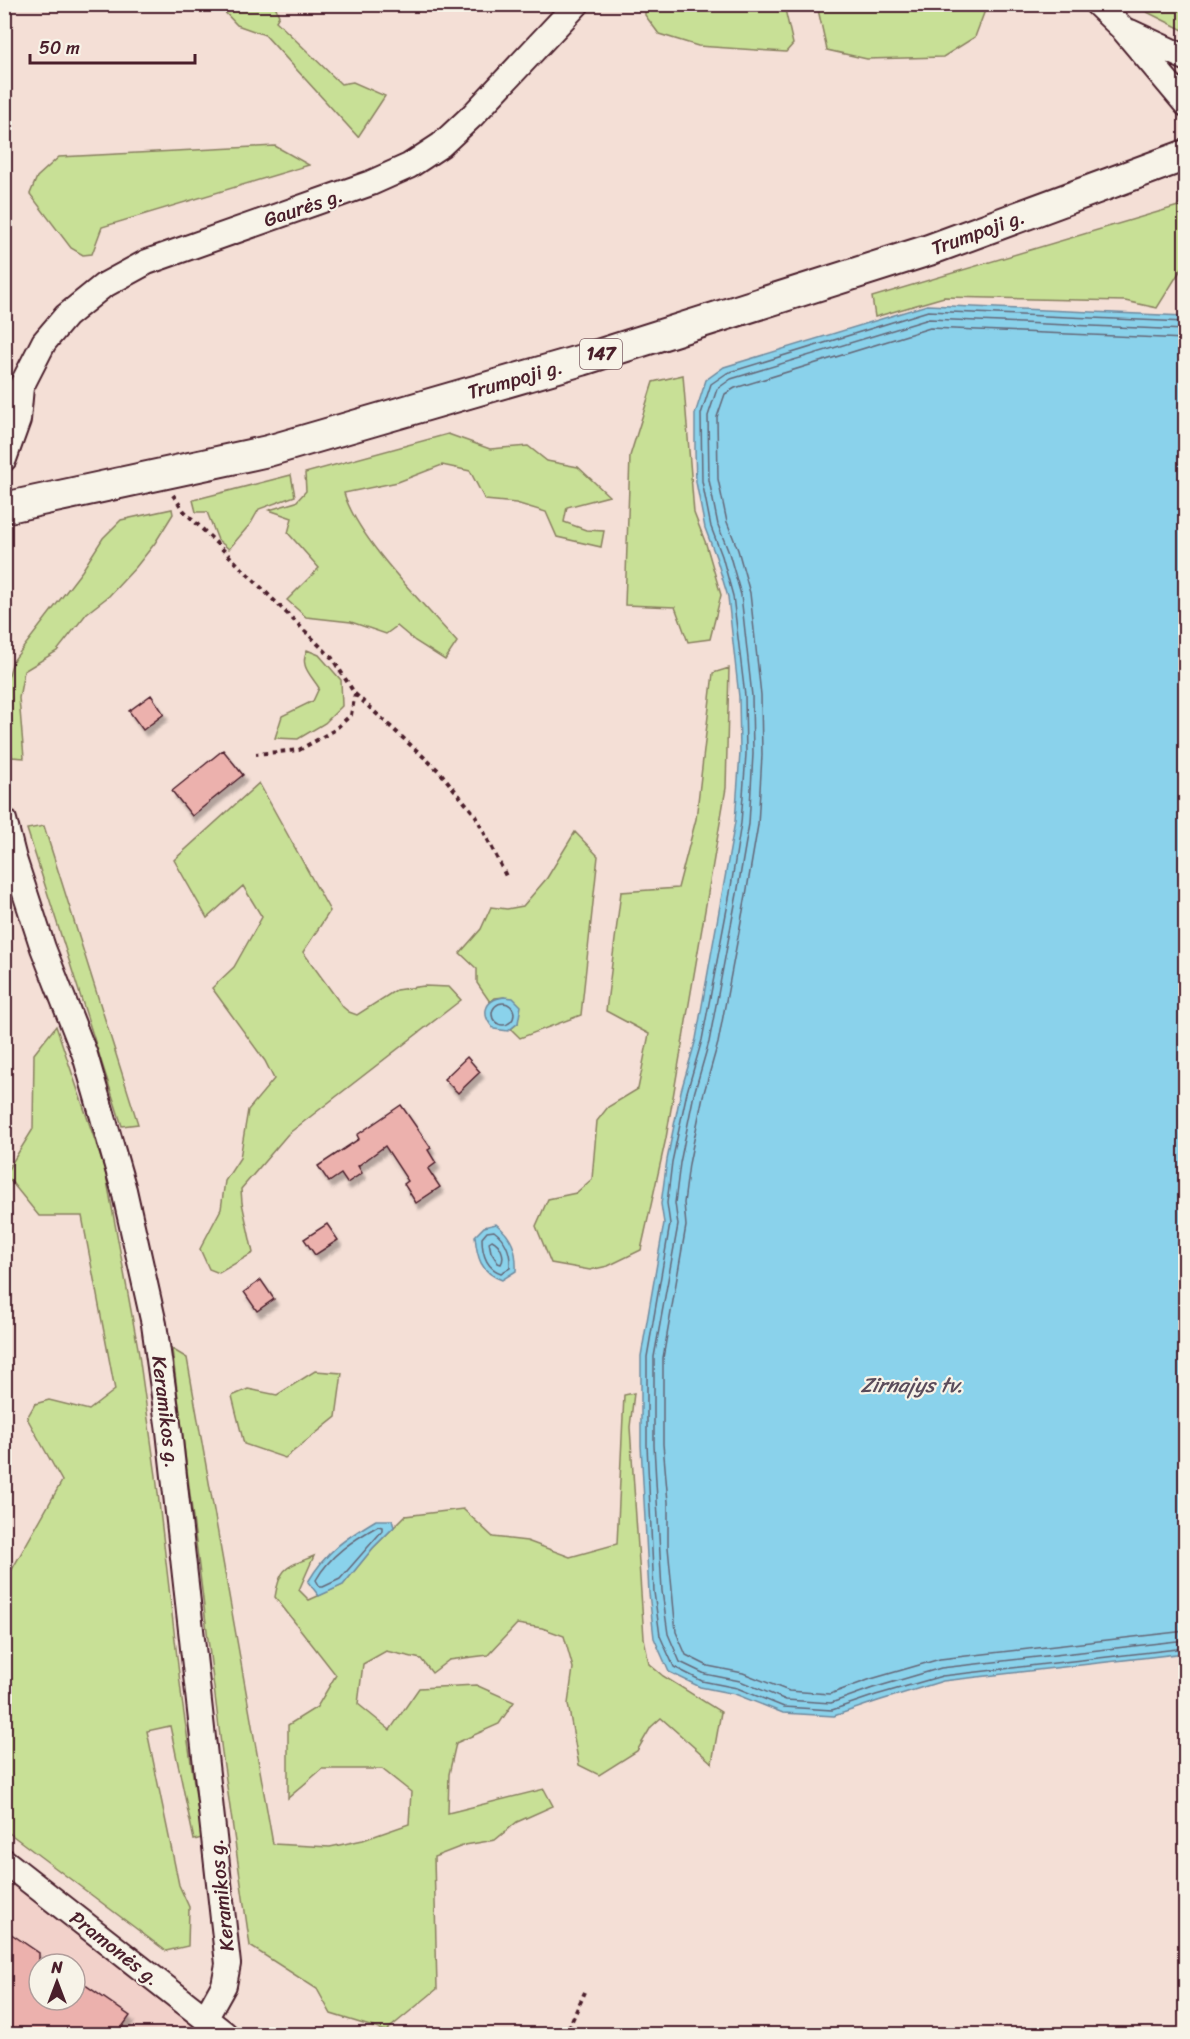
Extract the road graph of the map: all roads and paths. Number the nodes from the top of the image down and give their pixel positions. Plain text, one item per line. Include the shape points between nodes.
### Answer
1 (577, 4) edge
2 (1097, 4) edge
3 (1122, 28) junction
4 (1185, 58) edge
5 (1185, 104) edge
6 (1185, 155) edge
7 (13, 393) edge
8 (4, 459) edge
9 (160, 475) junction
10 (4, 508) edge
11 (355, 694) junction
12 (256, 754) dead end
13 (4, 820) edge
14 (506, 876) dead end
15 (4, 1861) edge
16 (585, 1992) dead end
17 (205, 2019) junction
18 (225, 2034) edge
19 (561, 2034) edge

1 - 7 street, Gaurės g. via 441,145 410,166 371,183 147,262 103,286 66,316 44,342
2 - 3 street
3 - 4 street
3 - 5 street
6 - 9 main road, Trumpoji g. / 147 via 929,250 593,356 268,451
7 - 8 street, Gaurės g. via 18,420
9 - 10 main road, Trumpoji g. / 147
9 - 11 path via 184,512 332,658
11 - 12 path via 351,715 333,732 299,750
11 - 14 path via 439,771 476,816
13 - 17 street, Keramikos g. via 43,948 85,1055 124,1190 154,1324 170,1431 228,1964 224,1985
15 - 17 street, Pramonės g.
16 - 19 path via 569,2027
17 - 18 street, Pramonės g.

